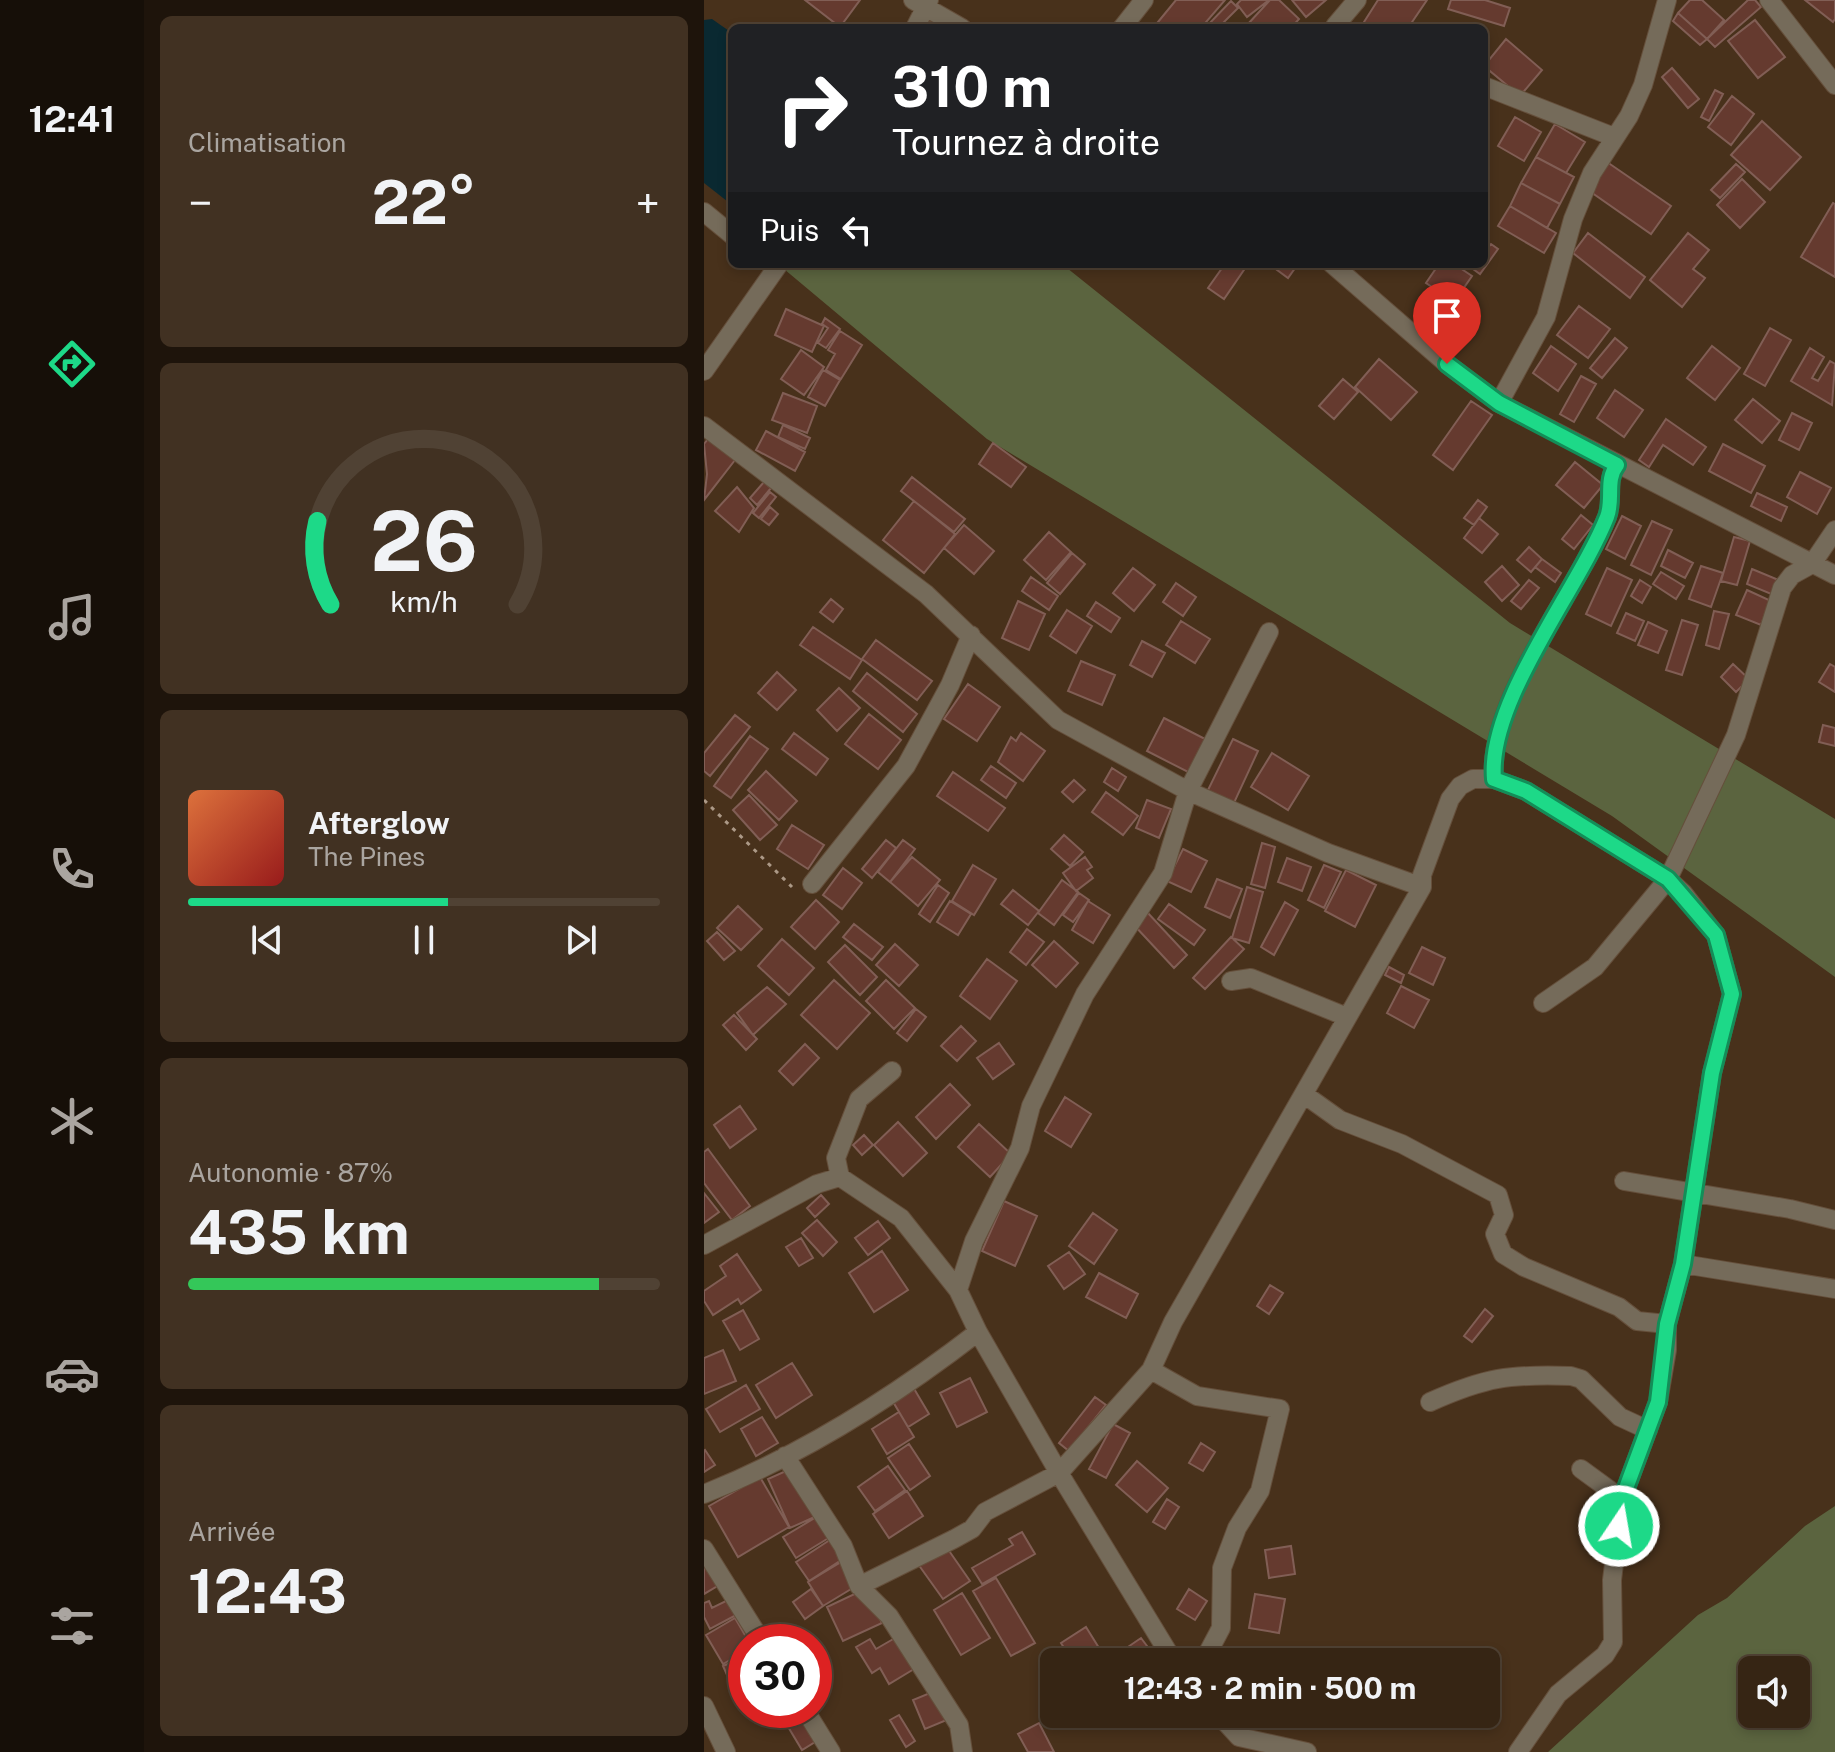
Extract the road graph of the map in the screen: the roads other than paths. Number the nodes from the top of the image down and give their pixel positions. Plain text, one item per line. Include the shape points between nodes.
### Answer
1 (1144, 0) edge
2 (1357, 0) edge
3 (1769, 0) edge
4 (1662, 1) edge
5 (922, 3) edge
6 (916, 24) edge
7 (956, 24) edge
8 (1125, 24) edge
9 (1339, 24) edge
10 (1835, 85) edge
11 (1488, 88) edge
12 (1614, 137) junction
13 (704, 212) edge
14 (728, 232) edge
15 (771, 268) edge
16 (1337, 268) edge
17 (704, 371) edge
18 (1499, 403) junction
19 (704, 426) edge
20 (1617, 465) junction
21 (1835, 530) edge
22 (1812, 564) junction
23 (1835, 575) edge
24 (1269, 632) dead end
25 (971, 635) junction
26 (1494, 779) junction
27 (1188, 791) junction
28 (1668, 879) junction
29 (812, 884) road end
30 (1422, 887) junction
31 (1231, 981) dead end
32 (1543, 1003) dead end
33 (1347, 1017) junction
34 (892, 1071) dead end
35 (1305, 1095) junction
36 (840, 1177) junction
37 (1624, 1181) dead end
38 (1693, 1195) junction
39 (1835, 1220) edge
40 (704, 1245) edge
41 (1683, 1264) junction
42 (1835, 1289) edge
43 (958, 1290) junction
44 (1667, 1324) junction
45 (978, 1332) junction
46 (1151, 1370) junction
47 (1430, 1402) dead end
48 (1648, 1430) junction
49 (785, 1456) junction
50 (1581, 1469) dead end
51 (1059, 1473) junction
52 (704, 1494) edge
53 (1622, 1499) junction
54 (704, 1549) edge
55 (859, 1586) junction
56 (751, 1624) edge
57 (1165, 1648) edge
58 (1210, 1648) edge
59 (704, 1706) edge
60 (816, 1728) edge
61 (1231, 1728) edge
62 (1253, 1746) edge
63 (726, 1752) edge
64 (831, 1752) edge
65 (963, 1752) edge
66 (1307, 1752) edge
67 (1518, 1752) edge

1 - 8 street
2 - 9 street
3 - 10 street
4 - 12 street via 1643,85
5 - 6 street
5 - 7 street
11 - 12 street
12 - 18 street via 1573,219 1546,317
13 - 14 street
15 - 17 street
16 - 18 street
18 - 20 street
19 - 25 street via 837,524
20 - 22 street
20 - 26 street via 1610,473 1608,515 1521,678 1492,758
21 - 22 street
22 - 23 street
22 - 28 street via 1782,588 1736,735
24 - 27 street
25 - 27 street via 1058,720
25 - 29 street via 906,766
26 - 28 street via 1526,791
26 - 30 street via 1473,779 1450,799
27 - 30 street via 1328,853
27 - 43 street via 1163,873 1085,994 1031,1106 1020,1148 974,1241
28 - 32 street via 1595,967
28 - 38 street via 1716,935 1732,994 1712,1073
30 - 33 street
31 - 33 street via 1251,978
33 - 35 street
34 - 36 street via 859,1099 836,1158
35 - 44 street via 1340,1120 1402,1144 1498,1195 1504,1215 1495,1234 1503,1254 1619,1307 1637,1321
35 - 46 street via 1173,1322
36 - 40 street via 817,1184
36 - 43 street via 901,1218
37 - 38 street
38 - 39 street
38 - 41 street
41 - 42 street
41 - 44 street
43 - 45 street
44 - 48 street via 1661,1389
45 - 49 street via 917,1379
45 - 51 street
46 - 51 street
46 - 58 street via 1197,1396 1280,1409 1260,1491 1237,1528 1222,1568 1221,1628
47 - 48 street via 1495,1377 1571,1376 1581,1379 1620,1417
48 - 53 street
49 - 52 street
49 - 55 street via 843,1546
50 - 53 street
51 - 55 street via 985,1512 972,1529
51 - 57 street
53 - 67 street via 1612,1580 1613,1642 1558,1694
54 - 56 street
55 - 65 street via 889,1616 959,1725
59 - 63 street
60 - 64 street
61 - 62 street
62 - 66 street

